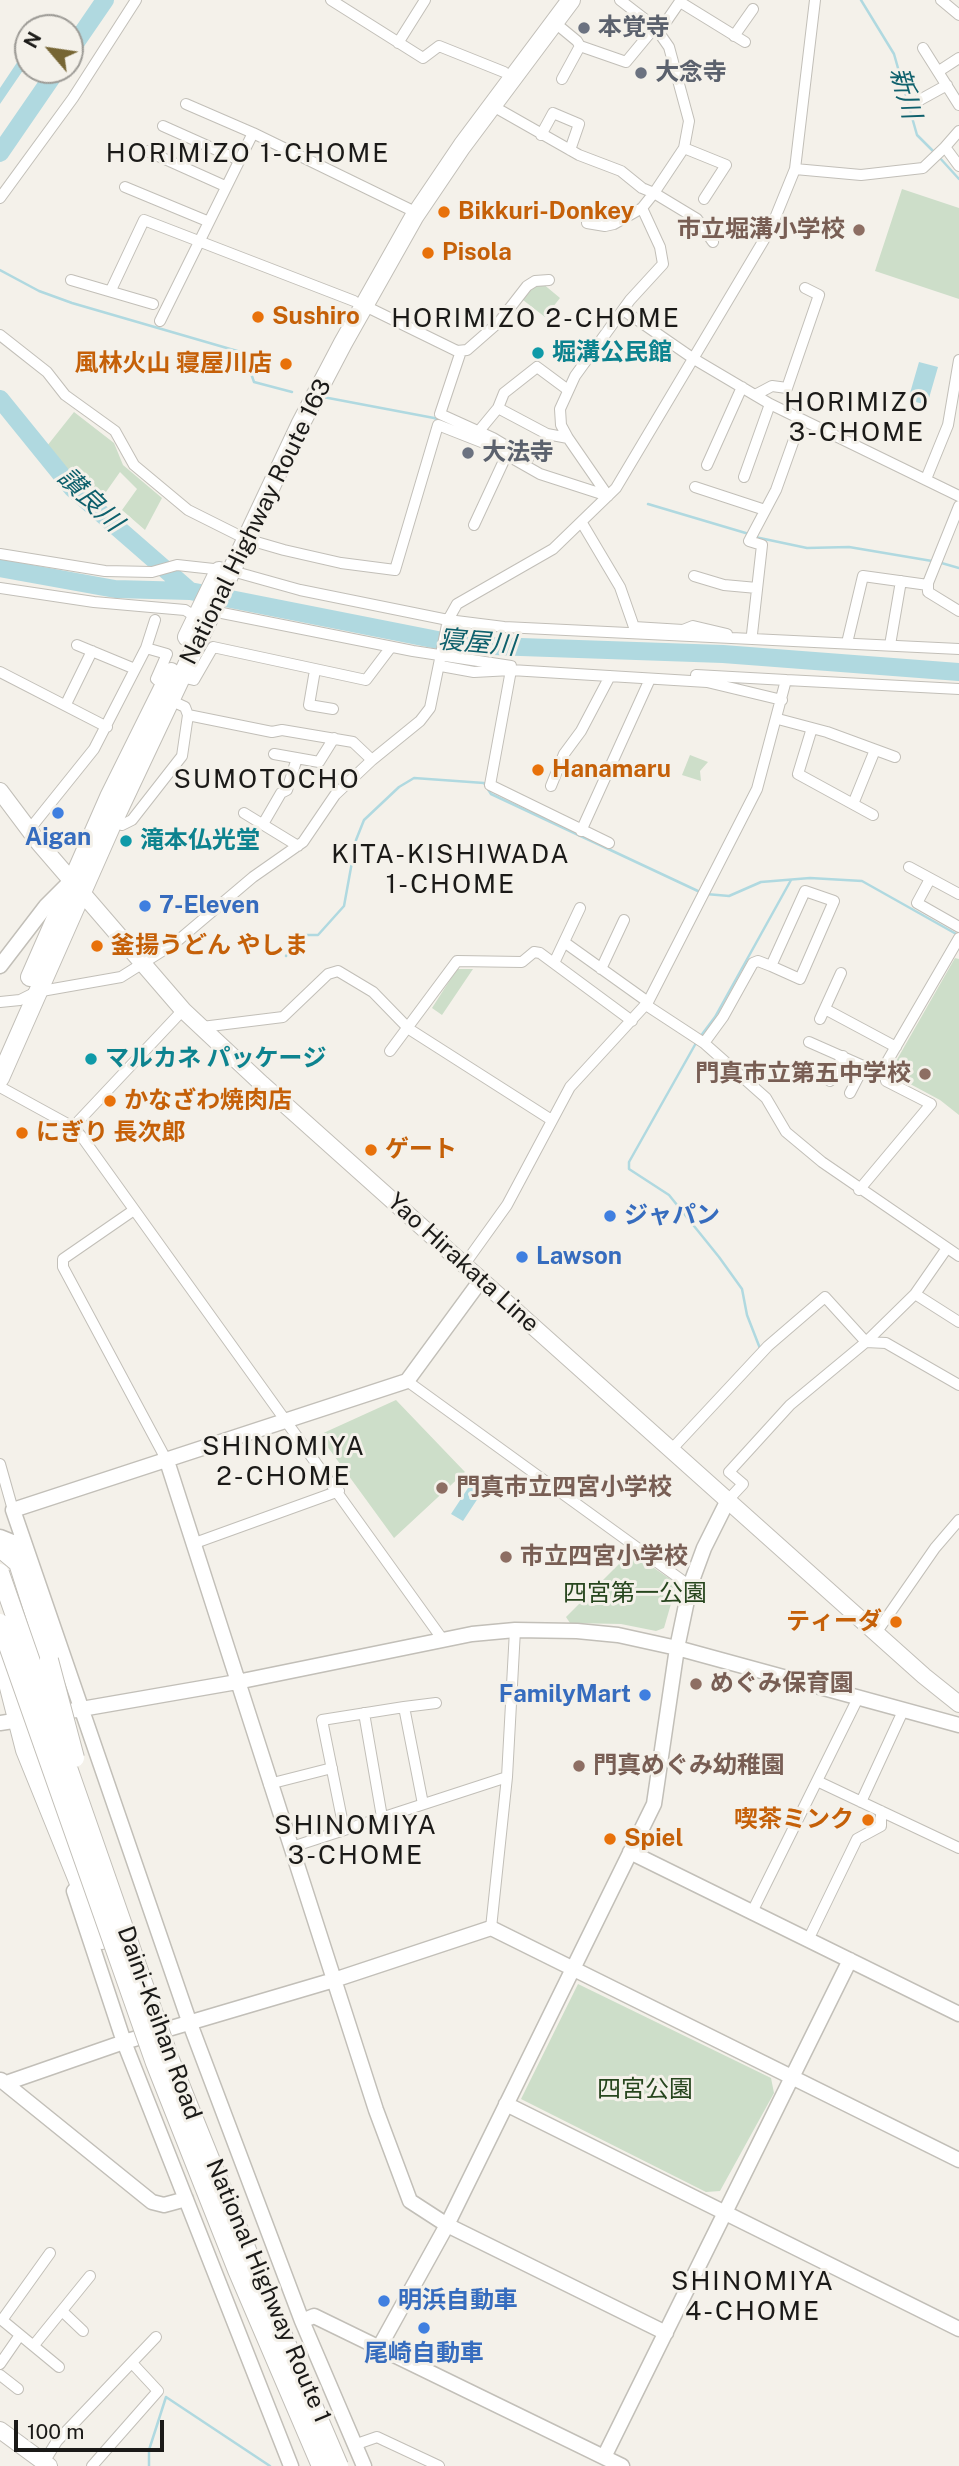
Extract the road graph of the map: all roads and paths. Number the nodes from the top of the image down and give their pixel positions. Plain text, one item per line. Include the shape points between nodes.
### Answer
1 (136, 0) edge
2 (331, 0) edge
3 (425, 0) edge
4 (558, 0) edge
5 (571, 0) edge
6 (621, 0) edge
7 (815, 0) edge
8 (941, 0) edge
9 (681, 1) edge
10 (753, 9) dead end
11 (959, 15) edge
12 (554, 22) junction
13 (657, 29) junction
14 (734, 36) junction
15 (745, 42) dead end
16 (398, 43) junction
17 (580, 46) junction
18 (923, 48) dead end
19 (959, 58) edge
20 (939, 71) junction
21 (504, 72) junction
22 (562, 79) dead end
23 (947, 85) junction
24 (918, 101) dead end
25 (187, 104) dead end
26 (491, 105) junction
27 (959, 105) edge
28 (163, 126) dead end
29 (959, 131) edge
30 (253, 133) junction
31 (541, 135) junction
32 (945, 147) junction
33 (684, 148) junction
34 (570, 150) junction
35 (147, 151) dead end
36 (239, 160) junction
37 (959, 166) edge
38 (795, 169) junction
39 (225, 186) junction
40 (125, 187) dead end
41 (654, 193) junction
42 (0, 198) edge
43 (704, 198) dead end
44 (642, 208) junction
45 (409, 209) junction
46 (207, 221) junction
47 (587, 223) dead end
48 (197, 241) junction
49 (713, 242) dead end
50 (71, 280) dead end
51 (549, 280) dead end
52 (804, 289) dead end
53 (111, 290) junction
54 (358, 303) junction
55 (153, 304) dead end
56 (623, 310) junction
57 (160, 321) dead end
58 (0, 335) edge
59 (460, 351) junction
60 (694, 359) junction
61 (959, 360) edge
62 (742, 387) junction
63 (957, 387) edge
64 (568, 390) junction
65 (755, 395) junction
66 (770, 404) junction
67 (498, 408) junction
68 (801, 420) junction
69 (480, 431) junction
70 (568, 438) junction
71 (507, 454) junction
72 (707, 465) dead end
73 (540, 474) junction
74 (744, 477) dead end
75 (926, 479) junction
76 (695, 487) dead end
77 (608, 496) junction
78 (959, 496) edge
79 (959, 506) edge
80 (765, 510) junction
81 (582, 523) junction
82 (474, 525) dead end
83 (241, 537) junction
84 (0, 554) edge
85 (223, 571) junction
86 (694, 576) dead end
87 (901, 581) junction
88 (928, 585) junction
89 (0, 588) edge
90 (757, 588) junction
91 (959, 611) edge
92 (202, 613) junction
93 (155, 620) dead end
94 (448, 620) junction
95 (727, 634) junction
96 (752, 634) junction
97 (804, 635) dead end
98 (687, 636) junction
99 (847, 643) junction
100 (77, 645) dead end
101 (890, 645) junction
102 (391, 647) junction
103 (146, 648) junction
104 (959, 649) edge
105 (92, 651) junction
106 (442, 661) junction
107 (511, 668) junction
108 (135, 669) junction
109 (315, 670) junction
110 (0, 672) edge
111 (610, 676) junction
112 (650, 679) junction
113 (786, 680) junction
114 (173, 688) junction
115 (959, 690) edge
116 (782, 700) junction
117 (66, 704) junction
118 (333, 709) dead end
119 (188, 715) junction
120 (778, 719) junction
121 (107, 727) junction
122 (812, 728) junction
123 (334, 738) junction
124 (875, 750) junction
125 (274, 754) dead end
126 (895, 757) dead end
127 (297, 758) junction
128 (372, 760) junction
129 (551, 786) dead end
130 (0, 791) edge
131 (853, 804) junction
132 (244, 813) dead end
133 (873, 815) dead end
134 (113, 822) junction
135 (262, 824) junction
136 (29, 830) junction
137 (581, 831) junction
138 (609, 843) dead end
139 (298, 846) junction
140 (908, 867) dead end
141 (930, 879) junction
142 (77, 886) junction
143 (959, 894) edge
144 (580, 908) dead end
145 (47, 918) junction
146 (624, 920) dead end
147 (959, 927) edge
148 (959, 938) edge
149 (564, 942) junction
150 (554, 962) junction
151 (1, 964) edge
152 (142, 964) junction
153 (771, 967) junction
154 (601, 969) junction
155 (841, 973) dead end
156 (36, 992) junction
157 (20, 1000) junction
158 (0, 1002) edge
159 (647, 1003) junction
160 (183, 1010) junction
161 (632, 1021) junction
162 (202, 1027) junction
163 (409, 1029) junction
164 (809, 1042) dead end
165 (704, 1043) junction
166 (0, 1044) edge
167 (896, 1047) junction
168 (390, 1051) dead end
169 (843, 1056) junction
170 (864, 1066) junction
171 (886, 1076) junction
172 (0, 1078) edge
173 (830, 1081) dead end
174 (0, 1087) edge
175 (850, 1093) dead end
176 (550, 1119) junction
177 (73, 1127) junction
178 (859, 1189) junction
179 (134, 1210) junction
180 (947, 1248) junction
181 (959, 1256) edge
182 (464, 1265) junction
183 (481, 1280) junction
184 (915, 1294) junction
185 (959, 1322) edge
186 (866, 1342) junction
187 (407, 1381) junction
188 (959, 1385) edge
189 (287, 1422) junction
190 (671, 1450) junction
191 (167, 1461) junction
192 (0, 1464) edge
193 (339, 1491) junction
194 (727, 1500) junction
195 (13, 1510) junction
196 (959, 1520) edge
197 (0, 1537) edge
198 (195, 1543) junction
199 (0, 1548) edge
200 (27, 1553) junction
201 (0, 1562) edge
202 (0, 1573) edge
203 (690, 1586) junction
204 (0, 1623) edge
205 (514, 1630) junction
206 (0, 1632) edge
207 (876, 1633) junction
208 (443, 1640) junction
209 (677, 1648) junction
210 (0, 1651) edge
211 (237, 1682) junction
212 (858, 1698) junction
213 (436, 1703) dead end
214 (959, 1704) edge
215 (404, 1707) junction
216 (79, 1709) junction
217 (903, 1710) junction
218 (364, 1713) junction
219 (8, 1722) edge
220 (959, 1726) edge
221 (332, 1768) junction
222 (507, 1777) junction
223 (817, 1781) junction
224 (269, 1784) junction
225 (860, 1801) junction
226 (423, 1804) junction
227 (89, 1811) junction
228 (881, 1811) junction
229 (382, 1817) junction
230 (344, 1829) junction
231 (58, 1833) junction
232 (292, 1847) junction
233 (959, 1849) edge
234 (630, 1852) junction
235 (752, 1912) junction
236 (491, 1928) junction
237 (808, 1940) junction
238 (850, 1961) junction
239 (573, 1968) junction
240 (334, 1980) junction
241 (957, 2009) edge
242 (189, 2021) junction
243 (124, 2042) junction
244 (153, 2064) junction
245 (793, 2077) junction
246 (3, 2081) edge
247 (506, 2104) junction
248 (959, 2160) edge
249 (186, 2199) junction
250 (725, 2214) junction
251 (447, 2225) junction
252 (50, 2253) dead end
253 (90, 2276) dead end
254 (62, 2311) junction
255 (302, 2321) junction
256 (959, 2329) edge
257 (83, 2331) dead end
258 (666, 2333) junction
259 (20, 2335) junction
260 (156, 2337) dead end
261 (34, 2345) junction
262 (380, 2347) junction
263 (132, 2363) junction
264 (0, 2364) edge
265 (59, 2367) dead end
266 (0, 2375) edge
267 (18, 2389) dead end
268 (0, 2430) edge
269 (354, 2445) junction
270 (604, 2457) junction
271 (47, 2464) edge
272 (92, 2466) edge
273 (291, 2466) edge
274 (319, 2466) edge
275 (340, 2466) edge
276 (364, 2466) edge
277 (439, 2466) edge
278 (622, 2466) edge

1 - 42 street via 73,98
2 - 16 street
3 - 16 street
4 - 21 highway, National Highway Route 163
5 - 12 highway, National Highway Route 163
6 - 13 street
7 - 38 street
8 - 11 street
9 - 13 street
9 - 14 street
10 - 14 street
12 - 17 street
12 - 26 highway, National Highway Route 163
13 - 17 street via 626,62
13 - 33 street via 669,47 682,89 689,121
14 - 15 street
16 - 21 street via 423,58 439,46
17 - 22 street
18 - 20 street
19 - 20 street
20 - 23 street
21 - 45 highway, National Highway Route 163
23 - 24 street
23 - 27 street
25 - 30 street
26 - 31 street
26 - 54 highway, National Highway Route 163
28 - 36 street
29 - 32 street
30 - 36 street
30 - 45 street
31 - 34 street
31 - 34 street via 553,113 579,124
32 - 37 street
32 - 38 street via 923,168 861,175
33 - 41 street
33 - 43 street via 726,164
34 - 41 street via 621,172
35 - 39 street
36 - 39 street
38 - 60 street via 771,228
39 - 46 street
40 - 46 street
41 - 44 street
41 - 49 street via 696,219
44 - 47 street via 614,224
44 - 56 street via 663,264
45 - 54 highway, National Highway Route 163
46 - 48 street
48 - 53 street via 144,220
48 - 54 street
48 - 57 street
50 - 53 street
51 - 59 street via 527,286 481,339
52 - 65 street via 819,295 787,388 772,386
53 - 55 street
54 - 59 street
54 - 83 highway, National Highway Route 163 via 291,420
56 - 60 street
56 - 64 street
58 - 83 street via 47,373 65,395 115,431 134,466 188,510
59 - 69 street via 440,414
60 - 62 street
60 - 77 street
61 - 63 street
62 - 65 street
62 - 72 street
63 - 75 street via 948,425
64 - 67 street via 537,367 504,393
64 - 70 street via 559,418
65 - 66 street
66 - 68 street
66 - 74 street
67 - 69 street
67 - 70 street via 547,434
68 - 75 street
68 - 80 street
69 - 73 street via 540,466
70 - 77 street
71 - 73 street
71 - 82 street
71 - 83 street via 438,425 395,570 341,564
73 - 77 street
75 - 78 street
76 - 80 street
77 - 81 street
79 - 88 street
80 - 90 street via 748,541 762,545
81 - 94 street via 553,549 457,604
81 - 95 street via 620,587 634,628 701,627
83 - 85 highway, National Highway Route 163
84 - 85 street via 105,571 152,572 177,565
85 - 92 highway, National Highway Route 163
85 - 94 street
86 - 90 street
87 - 88 street
87 - 99 street via 863,576
87 - 101 street
88 - 91 street via 928,592
89 - 92 street
90 - 96 street
92 - 102 street
92 - 114 highway, National Highway Route 163
93 - 103 street
94 - 98 street
94 - 106 street
95 - 96 street
95 - 98 street
96 - 97 street
98 - 99 street
99 - 101 street
100 - 105 street
101 - 104 street
102 - 106 street
102 - 109 street via 366,680
103 - 108 street
103 - 114 street via 167,654 156,679
105 - 108 street
105 - 117 street
106 - 107 street via 474,672
106 - 128 street via 425,716
107 - 111 street
107 - 113 street
107 - 137 street via 491,785
108 - 121 street
109 - 114 street via 214,647 194,680
109 - 118 street via 309,705
110 - 117 street
111 - 112 street
111 - 129 street via 564,754
112 - 116 street via 707,682
112 - 137 street
113 - 115 street
113 - 116 street
114 - 119 street
114 - 134 highway, National Highway Route 163
114 - 142 highway, National Highway Route 163
116 - 120 street
117 - 121 street
119 - 123 street via 272,732
119 - 134 street via 183,752 175,765 132,820 122,825
120 - 122 street
120 - 159 street via 757,789
121 - 136 street
122 - 124 street
122 - 131 street via 798,774
123 - 127 street via 319,762
123 - 128 street via 354,742
124 - 126 street
124 - 131 street
125 - 127 street
127 - 135 street via 287,790
128 - 139 street via 335,795
130 - 136 main road, Yao Hirakata Line
131 - 133 street
132 - 135 street
134 - 142 highway, National Highway Route 163
135 - 139 street
136 - 142 main road, Yao Hirakata Line
137 - 138 street
139 - 152 street
140 - 141 street
141 - 143 street
141 - 147 street via 917,903
142 - 145 highway, National Highway Route 163
142 - 152 main road, Yao Hirakata Line
142 - 156 highway, National Highway Route 163
144 - 149 street
145 - 151 street
145 - 157 highway, National Highway Route 163
146 - 154 street
148 - 167 street
149 - 150 street
149 - 154 street
150 - 161 street
150 - 163 street via 534,952 522,961 457,961
152 - 156 street via 121,977
152 - 160 main road, Yao Hirakata Line
153 - 153 street via 805,891 834,901 800,979
153 - 165 street via 753,963
154 - 159 street
155 - 167 street via 823,1014
156 - 157 street
156 - 172 highway, National Highway Route 163
157 - 158 street
157 - 166 highway, National Highway Route 163
159 - 161 street
159 - 165 street
160 - 162 main road, Yao Hirakata Line
160 - 177 street
161 - 176 street via 570,1087
162 - 163 street via 284,1017 328,974 338,971 373,992
162 - 182 main road, Yao Hirakata Line
163 - 168 street
163 - 176 street
164 - 169 street
165 - 178 street via 766,1097 786,1132
167 - 171 street via 884,1067
169 - 170 street
169 - 173 street
170 - 171 street
170 - 175 street
171 - 178 street via 886,1081 931,1104
174 - 177 street
176 - 182 street via 507,1205
177 - 179 street
178 - 180 street
179 - 189 street
179 - 191 street via 63,1259 63,1267
180 - 181 street
180 - 184 street
182 - 183 main road, Yao Hirakata Line
183 - 187 street
183 - 190 main road, Yao Hirakata Line
184 - 185 street
184 - 186 street
186 - 188 street via 886,1343
186 - 190 street via 825,1297 768,1346
186 - 194 street via 790,1405 729,1472 743,1485
187 - 189 street
187 - 203 street
189 - 191 street
189 - 193 street
190 - 194 main road, Yao Hirakata Line
191 - 195 street
191 - 198 street
192 - 195 street
193 - 198 street
193 - 208 street
194 - 203 street
194 - 207 main road, Yao Hirakata Line
195 - 200 street
196 - 207 street
197 - 200 street
198 - 211 street
199 - 227 highway, bridge via 18,1563
200 - 216 street
201 - 227 highway, National Highway Route 1, bridge
202 - 275 highway, Daini-Keihan Road, bridge via 169,2057
203 - 209 street
204 - 274 highway, Daini-Keihan Road, bridge via 155,2063
205 - 208 street
205 - 209 street via 618,1635
205 - 222 street
206 - 244 highway, National Highway Route 1, bridge
207 - 214 main road, Yao Hirakata Line
208 - 211 street
209 - 212 street
209 - 234 street via 654,1804
210 - 219 highway
211 - 216 street
211 - 224 street
212 - 217 street
212 - 223 street
213 - 215 street
215 - 218 street
215 - 226 street
216 - 219 street
216 - 242 street
217 - 220 street
217 - 225 street
218 - 221 street via 322,1720
218 - 229 street
219 - 231 highway
221 - 224 street
221 - 230 street
222 - 226 street
222 - 236 street
223 - 225 street
223 - 235 street
224 - 232 street
225 - 228 street
226 - 229 street
227 - 275 highway, National Highway Route 1, bridge via 172,2056
228 - 233 street
228 - 237 street via 881,1826 857,1839
229 - 230 street
230 - 232 street
231 - 243 street
231 - 244 highway, bridge
232 - 240 street
234 - 235 street
234 - 239 street
235 - 237 street
236 - 239 street
236 - 240 street
237 - 238 street
238 - 241 street
238 - 245 street
239 - 245 street
239 - 247 street
240 - 242 street
240 - 251 street via 405,2189 417,2208
242 - 243 street
242 - 255 street
243 - 246 street
243 - 249 street
244 - 274 highway, National Highway Route 1, bridge
245 - 248 street
245 - 250 street
246 - 249 street via 152,2202 164,2205
247 - 250 street
247 - 251 street
249 - 273 street
250 - 256 street
250 - 258 street
251 - 258 street
251 - 262 street
252 - 259 street via 2,2320
253 - 254 street
254 - 257 street
254 - 261 street
255 - 262 street via 314,2316
255 - 269 street
258 - 270 street
259 - 261 street
259 - 264 street
260 - 263 street
261 - 265 street
262 - 270 street
263 - 271 street via 57,2441
263 - 272 street via 158,2391
266 - 267 street
268 - 271 main road
269 - 276 street
269 - 277 street via 377,2437
270 - 278 street

